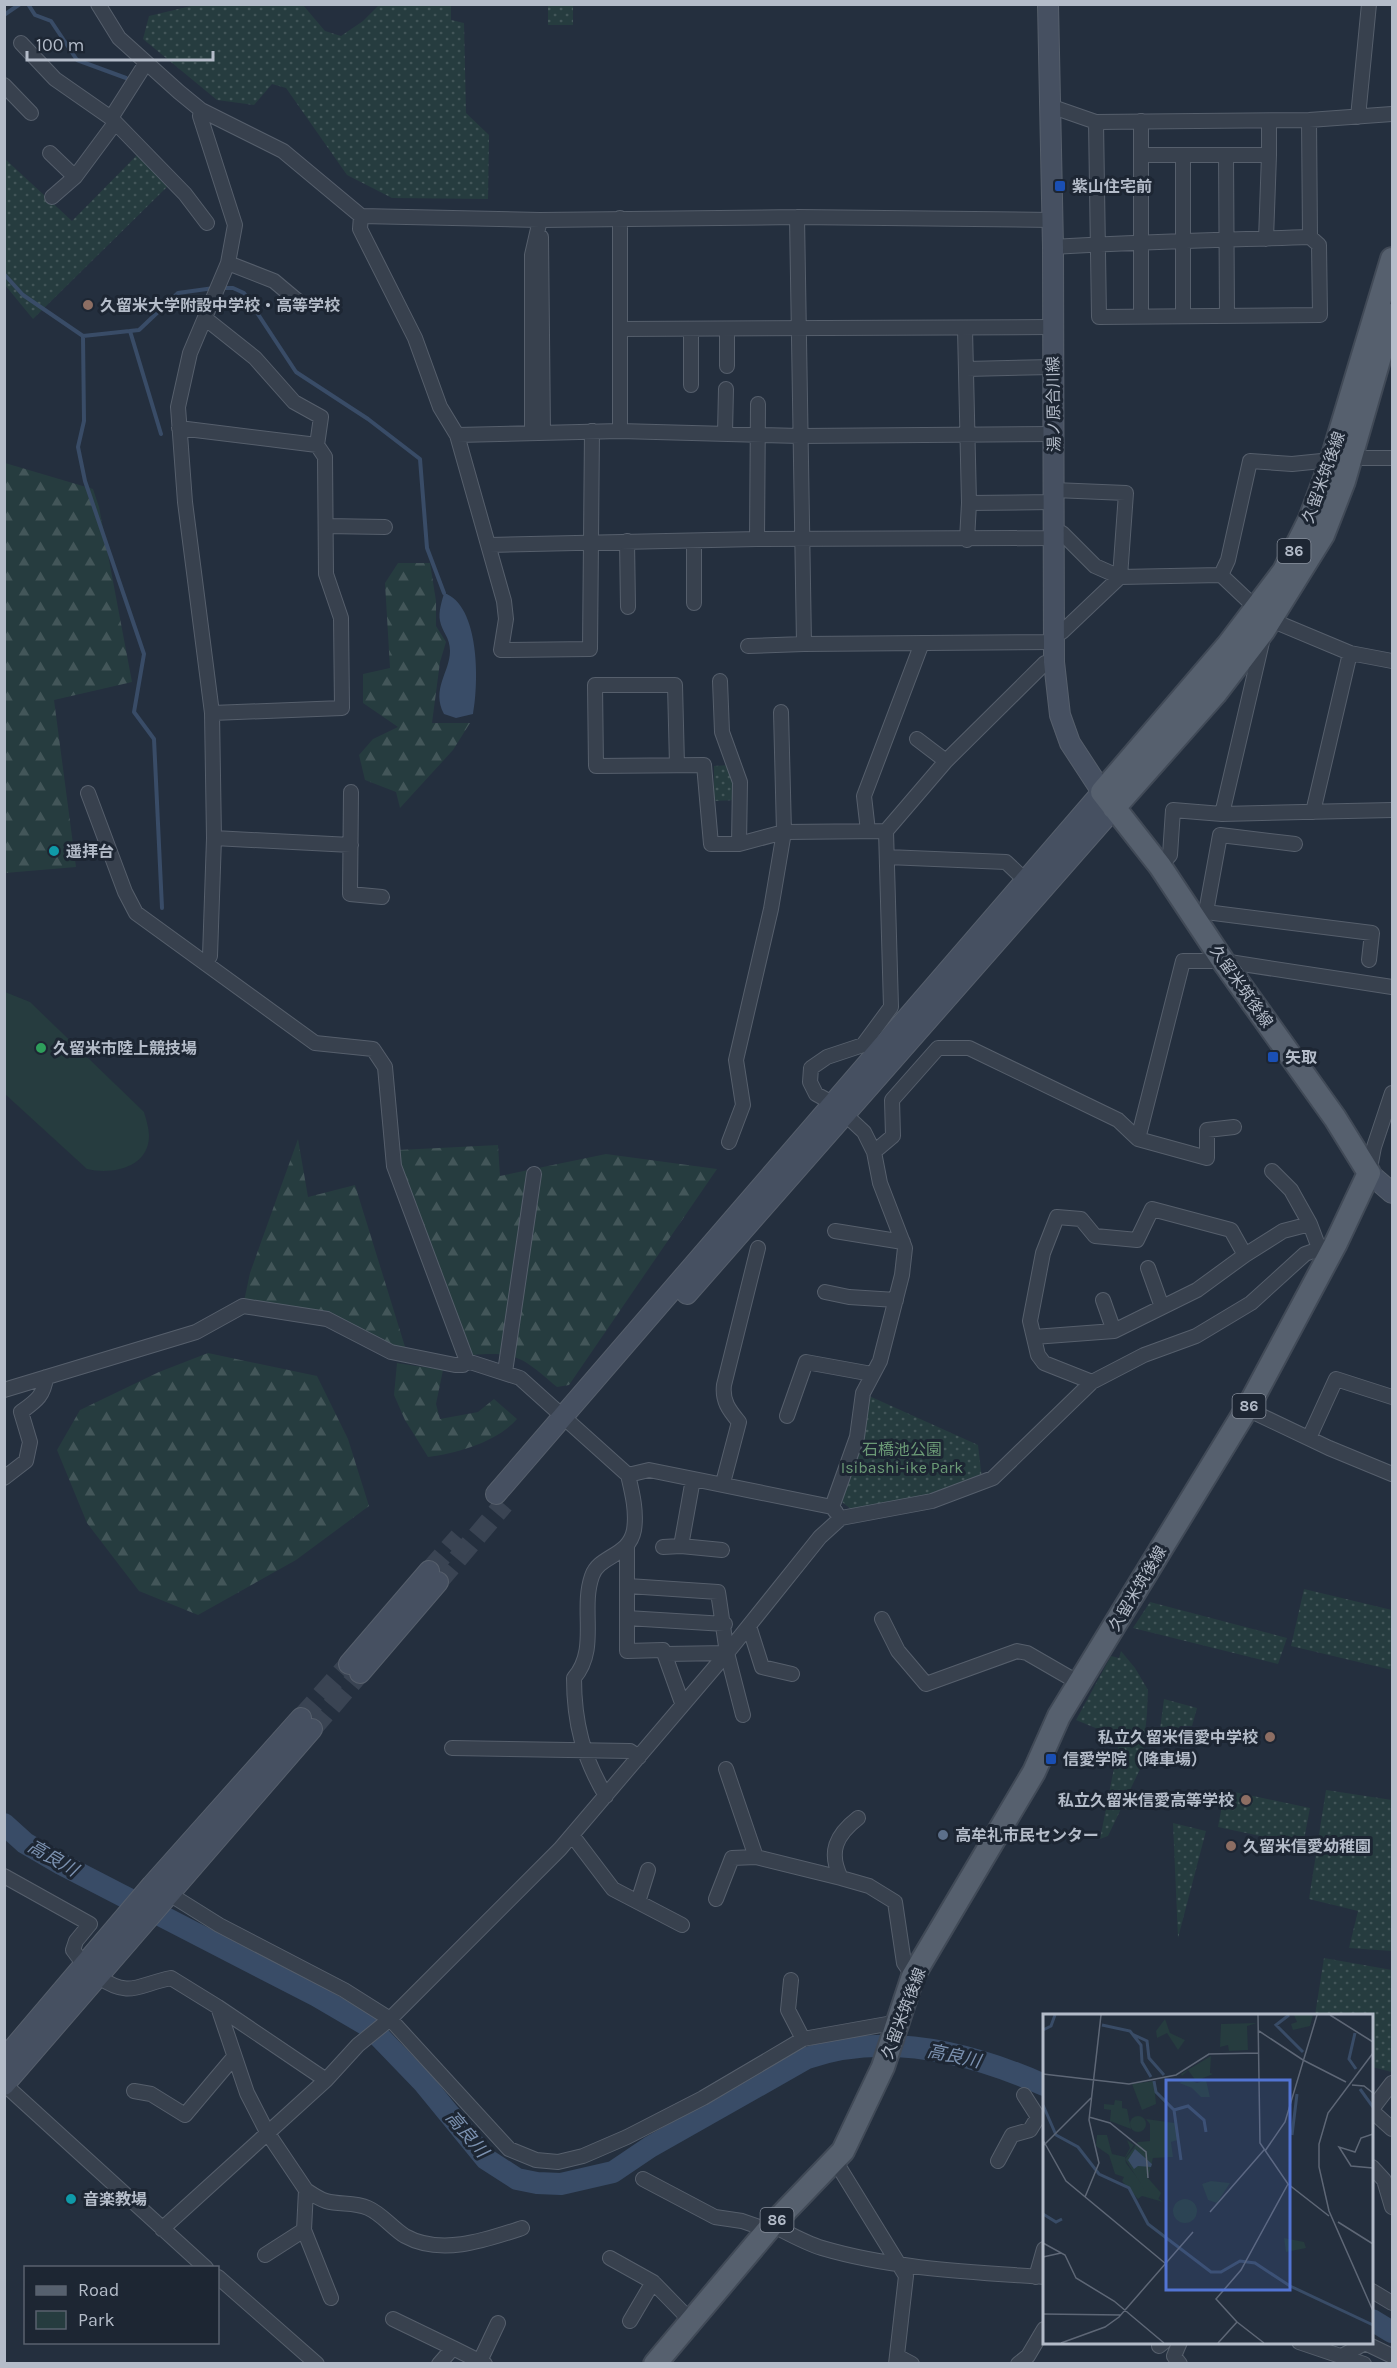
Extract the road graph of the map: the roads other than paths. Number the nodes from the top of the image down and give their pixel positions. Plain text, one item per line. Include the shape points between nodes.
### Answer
1 (98, 4) edge
2 (1048, 4) edge
3 (1369, 4) edge
4 (21, 43) dead end
5 (146, 63) junction
6 (4, 85) edge
7 (1050, 106) junction
8 (201, 110) junction
9 (31, 113) dead end
10 (1392, 114) edge
11 (1358, 117) junction
12 (1309, 120) junction
13 (113, 121) junction
14 (1141, 121) junction
15 (1269, 121) junction
16 (1096, 122) junction
17 (50, 153) dead end
18 (1141, 155) junction
19 (1183, 155) junction
20 (1226, 155) junction
21 (1269, 155) junction
22 (75, 177) junction
23 (52, 197) dead end
24 (361, 216) junction
25 (797, 217) junction
26 (620, 218) junction
27 (540, 220) junction
28 (1052, 220) junction
29 (207, 223) dead end
30 (1310, 237) junction
31 (1266, 238) junction
32 (1227, 239) junction
33 (1183, 241) junction
34 (1141, 242) junction
35 (1098, 244) junction
36 (1053, 247) junction
37 (1392, 259) edge
38 (228, 263) junction
39 (299, 302) dead end
40 (1141, 315) junction
41 (1183, 315) junction
42 (1392, 315) edge
43 (1227, 316) junction
44 (206, 318) junction
45 (1051, 327) junction
46 (620, 329) junction
47 (798, 329) junction
48 (965, 329) junction
49 (727, 330) junction
50 (691, 331) junction
51 (727, 366) dead end
52 (1052, 367) junction
53 (966, 369) junction
54 (691, 385) dead end
55 (726, 389) dead end
56 (758, 405) dead end
57 (179, 428) junction
58 (620, 430) junction
59 (592, 431) junction
60 (538, 433) junction
61 (725, 433) junction
62 (759, 433) junction
63 (1054, 434) junction
64 (457, 435) junction
65 (966, 435) junction
66 (800, 436) junction
67 (317, 445) junction
68 (1392, 458) edge
69 (1341, 460) junction
70 (1054, 496) junction
71 (969, 503) junction
72 (326, 526) junction
73 (385, 527) dead end
74 (1054, 536) junction
75 (757, 539) junction
76 (803, 539) junction
77 (967, 540) junction
78 (591, 541) junction
79 (627, 542) junction
80 (694, 542) junction
81 (489, 545) junction
82 (1221, 575) junction
83 (1119, 577) junction
84 (694, 603) dead end
85 (628, 607) dead end
86 (1264, 620) junction
87 (1054, 637) junction
88 (922, 643) junction
89 (804, 644) junction
90 (748, 646) dead end
91 (1350, 653) junction
92 (1392, 661) edge
93 (1054, 662) junction
94 (720, 681) dead end
95 (781, 712) dead end
96 (212, 713) junction
97 (917, 739) dead end
98 (946, 761) junction
99 (677, 765) junction
100 (351, 792) dead end
101 (88, 793) dead end
102 (1108, 800) junction
103 (1392, 810) edge
104 (1313, 812) junction
105 (1222, 814) junction
106 (868, 831) junction
107 (886, 831) junction
108 (784, 832) junction
109 (214, 838) junction
110 (740, 844) junction
111 (1295, 844) dead end
112 (351, 845) junction
113 (887, 857) junction
114 (1160, 866) junction
115 (1026, 881) junction
116 (382, 897) dead end
117 (1201, 916) junction
118 (1368, 960) dead end
119 (1223, 961) junction
120 (206, 962) junction
121 (1392, 987) edge
122 (1392, 1093) edge
123 (839, 1109) junction
124 (1234, 1127) dead end
125 (1138, 1139) junction
126 (729, 1142) dead end
127 (874, 1152) junction
128 (1272, 1171) dead end
129 (1368, 1173) junction
130 (534, 1174) dead end
131 (1392, 1193) edge
132 (1310, 1224) junction
133 (836, 1232) dead end
134 (903, 1242) junction
135 (1328, 1246) junction
136 (758, 1248) dead end
137 (1245, 1255) junction
138 (1148, 1268) dead end
139 (825, 1292) dead end
140 (896, 1300) junction
141 (1103, 1300) dead end
142 (1162, 1307) junction
143 (1114, 1331) junction
144 (1034, 1337) junction
145 (467, 1361) junction
146 (505, 1372) junction
147 (872, 1374) junction
148 (46, 1377) junction
149 (1092, 1382) junction
150 (4, 1390) edge
151 (1392, 1397) edge
152 (1247, 1409) junction
153 (787, 1416) dead end
154 (567, 1421) junction
155 (1309, 1438) junction
156 (628, 1474) junction
157 (1392, 1474) edge
158 (4, 1478) edge
159 (693, 1479) junction
160 (723, 1483) junction
161 (500, 1499) tunnel mouth
162 (832, 1507) junction
163 (841, 1518) junction
164 (681, 1546) junction
165 (627, 1547) junction
166 (663, 1547) dead end
167 (722, 1550) dead end
168 (433, 1576) tunnel mouth
169 (628, 1586) junction
170 (627, 1618) junction
171 (882, 1619) dead end
172 (725, 1624) junction
173 (749, 1626) junction
174 (727, 1653) junction
175 (665, 1654) junction
176 (354, 1668) tunnel mouth
177 (792, 1674) dead end
178 (1079, 1683) junction
179 (682, 1703) junction
180 (743, 1715) dead end
181 (452, 1748) dead end
182 (584, 1748) junction
183 (639, 1757) junction
184 (726, 1768) dead end
185 (606, 1796) junction
186 (858, 1818) dead end
187 (572, 1835) junction
188 (756, 1857) junction
189 (648, 1870) dead end
190 (4, 1876) edge
191 (841, 1878) junction
192 (171, 1895) junction
193 (716, 1899) dead end
194 (638, 1902) junction
195 (682, 1925) dead end
196 (92, 1972) junction
197 (913, 1976) junction
198 (791, 1980) dead end
199 (218, 2007) junction
200 (390, 2019) junction
201 (898, 2022) junction
202 (803, 2039) junction
203 (234, 2057) junction
204 (4, 2059) edge
205 (326, 2080) junction
206 (1392, 2083) edge
207 (5, 2084) edge
208 (134, 2091) dead end
209 (1024, 2095) dead end
210 (1373, 2107) edge
211 (1373, 2112) edge
212 (1392, 2129) edge
213 (267, 2132) junction
214 (834, 2159) junction
215 (998, 2161) dead end
216 (1373, 2168) edge
217 (1388, 2178) edge
218 (643, 2179) dead end
219 (306, 2190) junction
220 (1392, 2207) edge
221 (522, 2228) dead end
222 (770, 2228) junction
223 (162, 2229) junction
224 (304, 2230) junction
225 (265, 2255) dead end
226 (1043, 2256) edge
227 (610, 2258) dead end
228 (899, 2263) junction
229 (204, 2266) edge
230 (1040, 2277) edge
231 (219, 2278) edge
232 (653, 2282) junction
233 (1373, 2292) edge
234 (331, 2298) dead end
235 (1392, 2303) edge
236 (393, 2319) dead end
237 (630, 2320) dead end
238 (691, 2321) junction
239 (498, 2323) dead end
240 (1043, 2331) edge
241 (1180, 2344) edge
242 (1302, 2344) edge
243 (1363, 2344) edge
244 (1367, 2344) edge
245 (453, 2348) junction
246 (1392, 2356) edge
247 (1340, 2357) junction
248 (897, 2360) edge
249 (483, 2362) edge
250 (317, 2364) edge
251 (439, 2364) edge
252 (655, 2364) edge
253 (912, 2364) edge
254 (1018, 2364) edge
255 (1180, 2364) edge
256 (1364, 2364) edge

1 - 5 street via 119,38
2 - 7 street, 湯ノ原合川線
3 - 11 street
4 - 13 street via 55,79
5 - 8 street
5 - 13 street
6 - 9 street
7 - 16 street
7 - 28 street, 湯ノ原合川線
8 - 24 street via 284,150
8 - 38 street via 235,225
10 - 11 street
11 - 12 street
12 - 15 street
12 - 30 street
13 - 22 street
13 - 29 street via 185,194
14 - 15 street
14 - 16 street
14 - 18 street
15 - 21 street
16 - 35 street
17 - 22 street
18 - 19 street
18 - 34 street
19 - 20 street
19 - 33 street
20 - 21 street
20 - 32 street
21 - 31 street
22 - 23 street
24 - 27 street
24 - 64 street via 360,229 415,338 440,407
25 - 26 street
25 - 28 street
25 - 47 street
26 - 27 street
26 - 46 street
27 - 60 street
28 - 36 street, 湯ノ原合川線
30 - 31 street
30 - 43 street via 1319,245 1320,315
31 - 32 street
32 - 33 street
32 - 43 street
33 - 34 street
33 - 41 street
34 - 35 street
34 - 40 street
35 - 36 street
35 - 40 street via 1099,317
36 - 45 street, 湯ノ原合川線
37 - 69 main road, 久留米筑後線 / 86
38 - 39 street via 274,281
38 - 44 street
40 - 41 street
41 - 43 street
42 - 69 main road, 久留米筑後線 / 86
44 - 57 street via 182,382
44 - 67 street via 255,358 294,402 321,417
45 - 48 street
45 - 52 street, 湯ノ原合川線
46 - 50 street
46 - 58 street
47 - 48 street
47 - 49 street
47 - 66 street
48 - 53 street
49 - 50 street
49 - 51 street
50 - 54 street
52 - 53 street
52 - 63 street, 湯ノ原合川線
53 - 65 street
55 - 61 street
56 - 62 street
57 - 67 street
57 - 96 street
58 - 59 street
58 - 61 street
59 - 60 street
59 - 78 street
60 - 64 street
61 - 62 street
62 - 66 street
62 - 75 street
63 - 65 street
63 - 70 street, 湯ノ原合川線
64 - 81 street
65 - 66 street
65 - 71 street
66 - 76 street
67 - 72 street via 325,457
68 - 69 street
69 - 82 street via 1292,464 1250,461 1228,560
69 - 86 main road, 久留米筑後線 / 86 via 1289,561
70 - 71 street
70 - 74 street, 湯ノ原合川線
70 - 83 street via 1126,493
71 - 77 street
72 - 73 street
72 - 96 street via 326,574 341,618 342,708
74 - 77 street
74 - 83 street via 1062,533 1095,566
74 - 87 street, 湯ノ原合川線
75 - 76 street
75 - 80 street
76 - 77 street
76 - 89 street
78 - 79 street
78 - 81 street
78 - 81 street via 590,649 501,650 506,619 504,601
79 - 80 street
79 - 85 street
80 - 84 street
82 - 83 street
82 - 86 street
83 - 87 street
86 - 91 street
86 - 102 main road, 久留米筑後線 / 86
86 - 105 street
87 - 88 street
87 - 93 street, 湯ノ原合川線
88 - 89 street
88 - 106 street via 864,796
89 - 90 street
91 - 92 street
91 - 104 street
93 - 98 street via 1045,663
93 - 102 street, 湯ノ原合川線 via 1060,716 1070,743
94 - 110 street via 722,732 740,782
95 - 108 street
96 - 109 street
97 - 98 street
98 - 107 street
99 - 99 street via 596,766 595,685 675,685
99 - 110 street via 704,765 711,844
100 - 112 street
101 - 120 street via 136,914
102 - 114 main road, 久留米筑後線
102 - 115 street
102 - 123 street
103 - 104 street
104 - 105 street
105 - 114 street via 1173,810 1170,855
106 - 107 street
106 - 108 street
107 - 113 street
108 - 110 street
108 - 126 street via 771,909 736,1060 743,1105
109 - 112 street
109 - 120 street via 210,956
111 - 117 street via 1220,835
112 - 116 street via 350,894
113 - 115 street via 1006,862
113 - 123 street via 891,1007 863,1045 811,1068 810,1082 816,1094
114 - 117 main road, 久留米筑後線
115 - 123 street
117 - 118 street via 1372,933
117 - 119 main road, 久留米筑後線
119 - 121 street
119 - 125 street via 1183,961
119 - 129 main road, 久留米筑後線 via 1335,1118
120 - 145 street via 315,1043 373,1049 381,1057 393,1132 394,1166
122 - 129 street
123 - 127 street via 864,1132
123 - 154 street
124 - 125 street via 1207,1130 1207,1158
125 - 127 street via 1118,1120 969,1048 938,1048 892,1100 893,1136
127 - 134 street via 880,1183
128 - 132 street via 1291,1190
129 - 131 street
129 - 135 main road, 久留米筑後線 / 86
130 - 146 street
132 - 135 street
132 - 137 street via 1283,1232
133 - 134 street
134 - 140 street
135 - 149 street via 1305,1254 1251,1303 1196,1336 1144,1355
135 - 152 main road, 久留米筑後線 / 86
136 - 160 street via 723,1385 727,1408 739,1422
137 - 142 street via 1197,1290
137 - 144 street via 1231,1230 1152,1209 1137,1240 1095,1236 1081,1219 1057,1217 1043,1253 1030,1321
138 - 142 street
139 - 140 street
140 - 147 street via 880,1361
141 - 143 street
142 - 143 street
143 - 144 street
144 - 149 street via 1044,1363
145 - 146 street
145 - 148 street via 455,1365 391,1352 327,1319 243,1306 196,1332
146 - 154 street via 520,1378
147 - 153 street via 806,1362
147 - 162 street via 863,1393 858,1437
148 - 150 street
148 - 158 street via 38,1400 21,1412 30,1442 26,1461
149 - 163 street via 993,1478 932,1501
151 - 155 street via 1336,1379
152 - 155 street
152 - 178 main road, 久留米筑後線 / 86
154 - 156 street
154 - 161 street
155 - 157 street
156 - 159 street via 649,1470
156 - 165 street via 634,1531
159 - 160 street
159 - 164 street
160 - 162 street
162 - 163 street
163 - 173 street via 820,1537
164 - 166 street
164 - 167 street
165 - 169 street
165 - 182 street via 593,1572 589,1586 587,1654 584,1667 574,1678 574,1710
168 - 176 street
169 - 170 street
169 - 172 street via 718,1592
170 - 172 street
170 - 175 street via 627,1651 663,1650
171 - 178 street via 898,1651 926,1684 1017,1651
172 - 174 street
173 - 174 street
173 - 177 street via 762,1667
174 - 175 street
174 - 179 street
174 - 180 street
175 - 179 street
178 - 197 main road, 久留米筑後線 / 86 via 995,1841
179 - 183 street
181 - 182 street
182 - 183 street via 630,1751
182 - 185 street
183 - 185 street
184 - 188 street
185 - 187 street
186 - 191 street via 846,1827 834,1851
187 - 194 street via 613,1889
187 - 200 street
188 - 191 street
188 - 193 street via 732,1858
189 - 194 street
190 - 196 street via 90,1924 73,1950
191 - 197 street via 869,1886 895,1902 904,1963
192 - 196 street via 143,1927
192 - 196 street via 306,1723 152,1885 125,1918
192 - 200 street
194 - 195 street
196 - 199 street via 119,1989 128,1990 171,1978
196 - 204 street
196 - 207 street
197 - 201 main road, 久留米筑後線 / 86
198 - 202 street via 788,2010
199 - 203 street
199 - 205 street
200 - 202 street via 509,2149 536,2160 558,2162 627,2138
200 - 205 street via 358,2045
201 - 202 street
201 - 214 main road, 久留米筑後線 / 86 via 884,2063 843,2151
203 - 208 street via 185,2115 151,2094
203 - 213 street
205 - 213 street
206 - 210 street
207 - 223 street
209 - 215 street via 1038,2117 1030,2130 1012,2135
211 - 212 street
213 - 219 street
213 - 223 street
214 - 222 main road, 久留米筑後線 / 86
214 - 228 street
216 - 217 street
217 - 220 street
218 - 222 street via 715,2217
219 - 221 street via 326,2201 370,2209 421,2243 482,2241
219 - 224 street
222 - 228 street via 820,2248
222 - 238 main road, 久留米筑後線 / 86
223 - 229 street
224 - 225 street
224 - 234 street
226 - 230 street
227 - 232 street
228 - 230 street
228 - 248 street via 906,2276
231 - 250 street
232 - 237 street
232 - 238 street
233 - 235 street
236 - 245 street
238 - 252 main road, 久留米筑後線 / 86
239 - 249 street
240 - 254 street via 1028,2356
241 - 255 street via 1174,2356
242 - 247 street
243 - 247 street
244 - 246 street
245 - 249 street
245 - 251 street
247 - 256 street
248 - 253 street

